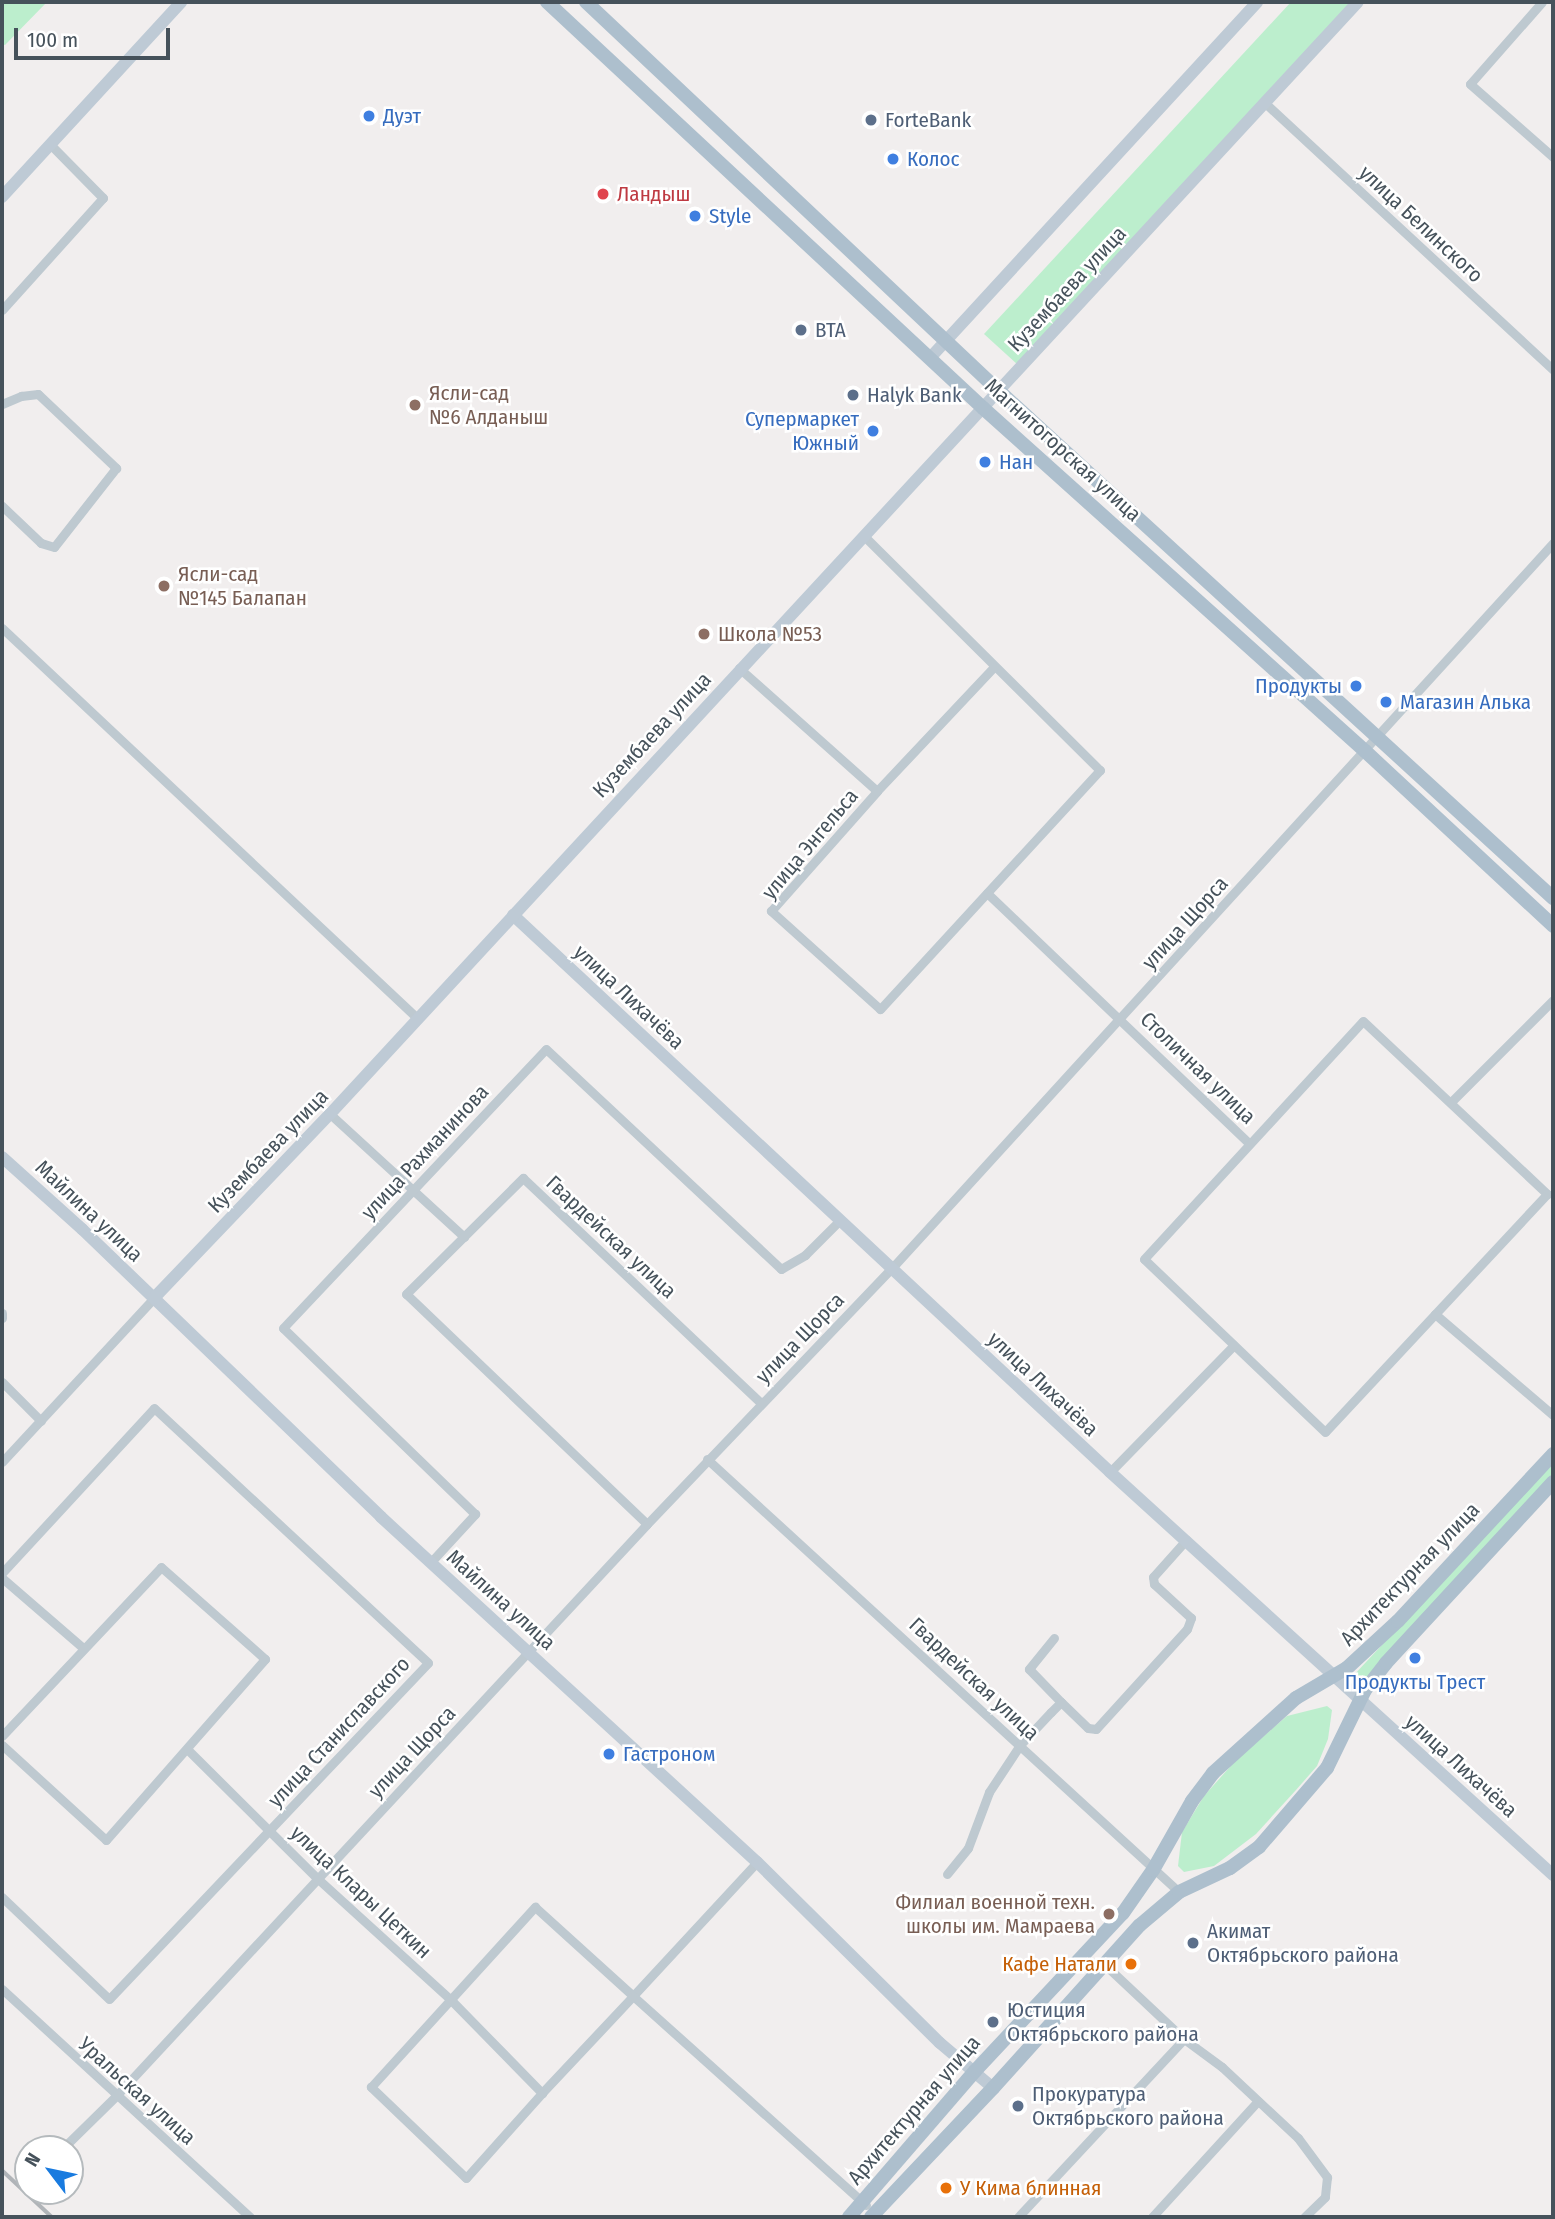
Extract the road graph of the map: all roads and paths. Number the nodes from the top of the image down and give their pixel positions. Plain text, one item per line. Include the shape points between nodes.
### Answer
1 (181, 2) edge
2 (547, 2) edge
3 (586, 2) edge
4 (1257, 2) edge
5 (1358, 2) edge
6 (1542, 2) edge
7 (1265, 103) junction
8 (50, 144) junction
9 (1553, 157) edge
10 (2, 197) edge
11 (2, 310) edge
12 (947, 340) junction
13 (930, 358) junction
14 (1553, 370) edge
15 (999, 391) junction
16 (2, 404) edge
17 (983, 408) junction
18 (2, 506) edge
19 (863, 535) junction
20 (1553, 542) edge
21 (2, 628) edge
22 (994, 667) junction
23 (739, 668) junction
24 (1378, 736) junction
25 (1365, 751) junction
26 (877, 791) junction
27 (986, 893) junction
28 (1553, 898) edge
29 (513, 915) junction
30 (1553, 926) edge
31 (1553, 1000) edge
32 (417, 1018) junction
33 (1122, 1019) junction
34 (1451, 1102) junction
35 (330, 1114) junction
36 (1249, 1143) junction
37 (2, 1157) edge
38 (413, 1190) junction
39 (840, 1220) junction
40 (464, 1237) junction
41 (891, 1269) junction
42 (154, 1298) junction
43 (1435, 1314) junction
44 (1234, 1345) junction
45 (2, 1382) edge
46 (761, 1404) junction
47 (1553, 1415) edge
48 (41, 1421) junction
49 (1553, 1454) edge
50 (708, 1459) junction
51 (2, 1462) edge
52 (1110, 1472) junction
53 (1553, 1482) edge
54 (647, 1524) junction
55 (1185, 1540) junction
56 (430, 1563) junction
57 (2, 1573) edge
58 (2, 1578) edge
59 (1054, 1638) dead end
60 (82, 1648) junction
61 (529, 1651) junction
62 (1332, 1675) junction
63 (1360, 1701) junction
64 (1061, 1702) junction
65 (2, 1736) edge
66 (2, 1745) edge
67 (1020, 1745) junction
68 (188, 1750) junction
69 (270, 1830) junction
70 (757, 1862) junction
71 (1153, 1870) junction
72 (947, 1874) dead end
73 (1553, 1874) edge
74 (318, 1879) junction
75 (1179, 1892) junction
76 (2, 1897) edge
77 (1103, 1963) junction
78 (2, 1989) edge
79 (633, 1996) junction
80 (450, 2000) junction
81 (1184, 2039) junction
82 (975, 2071) junction
83 (993, 2088) junction
84 (542, 2093) junction
85 (116, 2096) junction
86 (1258, 2101) junction
87 (76, 2135) edge
88 (862, 2202) junction
89 (873, 2215) edge
90 (250, 2217) edge
91 (849, 2217) edge
92 (1018, 2217) edge
93 (1152, 2217) edge
94 (1304, 2217) edge

1 - 8 street
2 - 13 main road, Магнитогорская улица
3 - 12 main road, Магнитогорская улица
4 - 12 street
5 - 7 street, Кузембаева улица
6 - 9 street via 1470,84
7 - 14 street, улица Белинского
7 - 15 street, Кузембаева улица
8 - 10 street
8 - 11 street via 103,198
12 - 13 street
12 - 15 main road, Магнитогорская улица
13 - 17 main road, Магнитогорская улица
15 - 17 street, Кузембаева улица
15 - 24 main road, Магнитогорская улица
16 - 18 street via 38,394 116,468 54,547 41,544
17 - 19 street, Кузембаева улица
17 - 25 main road, Магнитогорская улица
19 - 22 street, улица Энгельса
19 - 23 street, Кузембаева улица
20 - 24 street, улица Щорса
21 - 32 street
22 - 26 street, улица Энгельса
22 - 27 street, улица Энгельса via 1100,770
23 - 26 street, улица Энгельса
23 - 29 street, Кузембаева улица
24 - 25 street, улица Щорса
24 - 28 main road, Магнитогорская улица
25 - 30 main road, Магнитогорская улица
25 - 33 street, улица Щорса
26 - 27 street, улица Энгельса via 771,911 880,1009
27 - 33 street
29 - 32 street, Кузембаева улица
29 - 39 street, улица Лихачёва
31 - 34 street
32 - 35 street, Кузембаева улица
33 - 36 street, Столичная улица
33 - 41 street, улица Щорса
34 - 36 street, Столичная улица via 1363,1021
34 - 43 street, Столичная улица via 1547,1194
35 - 38 street
35 - 42 street, Кузембаева улица
36 - 44 street, Столичная улица via 1144,1259
37 - 42 street, Майлина улица
38 - 39 street, улица Рахманинова via 546,1049 781,1269 805,1255
38 - 40 street
38 - 56 street, улица Рахманинова via 283,1328 475,1514
39 - 41 street, улица Лихачёва
40 - 46 street, Гвардейская улица via 523,1178
40 - 54 street, Гвардейская улица via 406,1294
41 - 46 street, улица Щорса
41 - 52 street, улица Лихачёва
42 - 48 street, Кузембаева улица
42 - 56 street, Майлина улица
43 - 44 street, Столичная улица via 1325,1432
43 - 47 street
44 - 52 street
45 - 48 street
46 - 50 street, улица Щорса
48 - 51 street, Кузембаева улица
49 - 62 main road, Архитектурная улица via 1398,1621 1347,1668
50 - 54 street, улица Щорса
50 - 67 street, Гвардейская улица
52 - 55 street, улица Лихачёва
53 - 63 main road, Архитектурная улица via 1404,1643
54 - 61 street, улица Щорса
55 - 62 street, улица Лихачёва
55 - 64 street via 1153,1577 1154,1584 1192,1618 1187,1629 1096,1729 1088,1728
56 - 61 street, Майлина улица
57 - 69 street, улица Станиславского via 154,1408 428,1663
58 - 60 street
59 - 64 street via 1029,1671
60 - 65 street
60 - 68 street via 161,1567 265,1658
61 - 70 street, Майлина улица
61 - 74 street, улица Щорса
62 - 63 street, улица Лихачёва
62 - 71 main road, Архитектурная улица via 1296,1698 1213,1773
63 - 73 street, улица Лихачёва
63 - 75 main road, Архитектурная улица via 1327,1768 1259,1847 1230,1868
64 - 67 street
66 - 68 street via 106,1840
67 - 71 street, Гвардейская улица
67 - 72 street via 989,1792 968,1848
68 - 69 street, улица Клары Цеткин
69 - 74 street, улица Клары Цеткин
69 - 76 street, улица Станиславского via 110,1999
70 - 79 street
70 - 82 street, Майлина улица via 940,2043
71 - 75 street, Гвардейская улица
71 - 82 main road, Архитектурная улица via 1123,1913
74 - 80 street, улица Клары Цеткин
74 - 85 street, улица Щорса
75 - 77 main road, Архитектурная улица
77 - 81 street
77 - 83 main road, Архитектурная улица
78 - 85 street, Уральская улица
79 - 80 street via 535,1907
79 - 84 street
79 - 88 street
80 - 84 street, улица Клары Цеткин
80 - 84 street via 371,2087 466,2178
81 - 86 street
81 - 92 street
82 - 83 street, Майлина улица
82 - 88 main road, Архитектурная улица
83 - 89 main road, Архитектурная улица
85 - 87 street, улица Щорса
85 - 90 street, Уральская улица
86 - 93 street
86 - 94 street via 1298,2138 1327,2177 1325,2197
88 - 89 street
88 - 91 main road, Архитектурная улица

